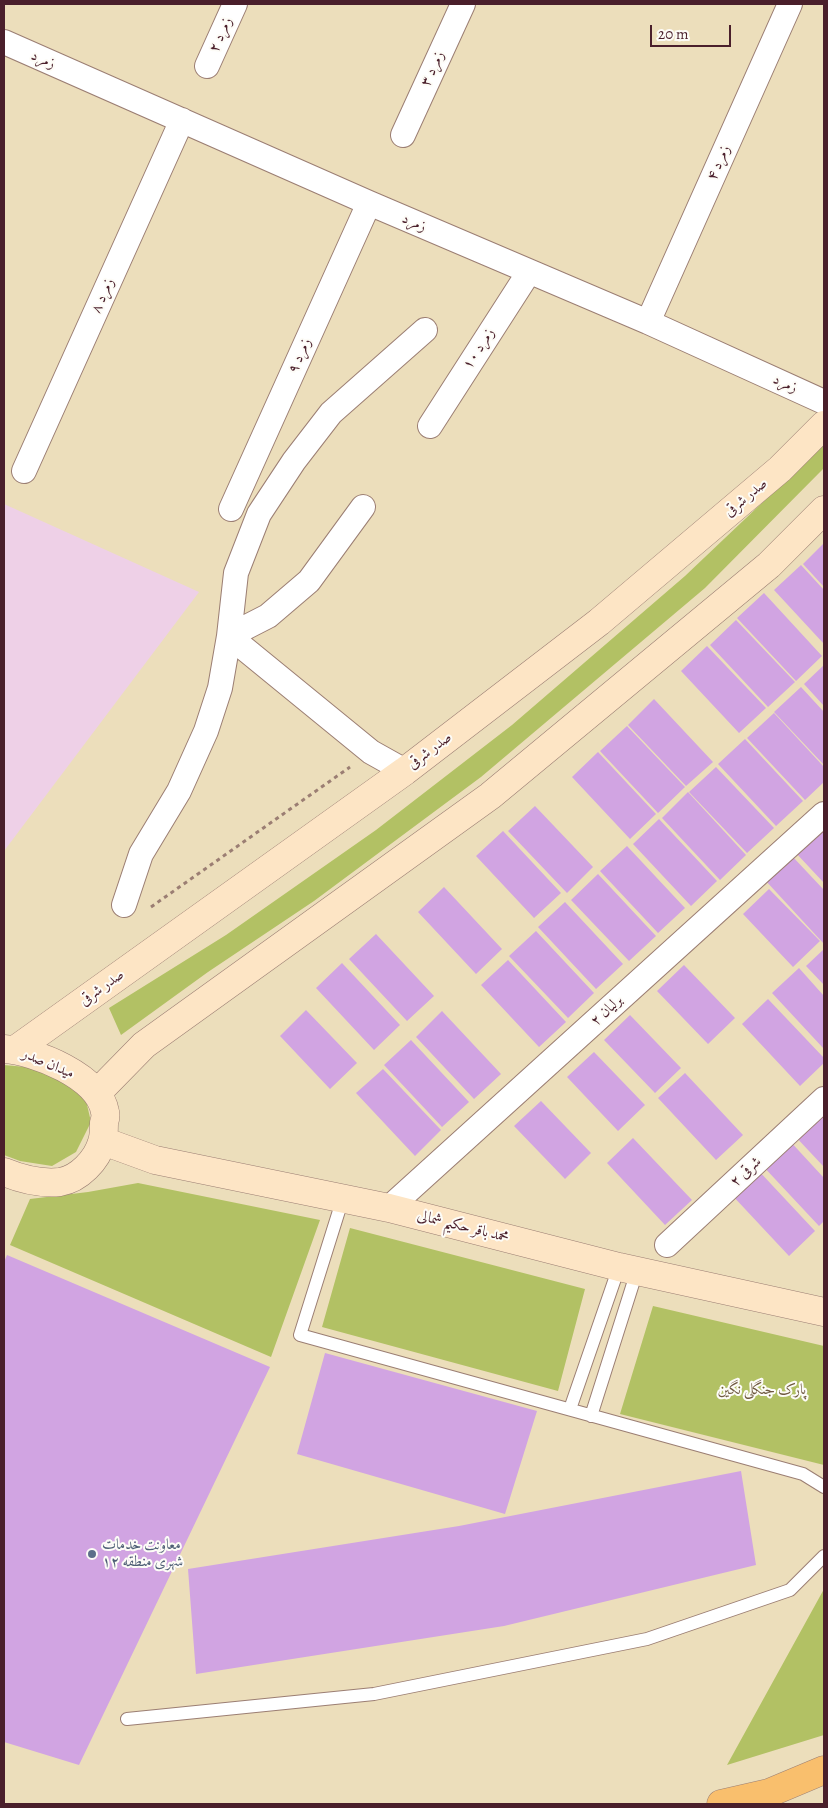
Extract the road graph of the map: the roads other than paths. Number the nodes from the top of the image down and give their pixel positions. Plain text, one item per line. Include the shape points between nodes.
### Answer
1 (235, 4) edge
2 (464, 4) edge
3 (790, 4) edge
4 (4, 42) edge
5 (207, 66) dead end
6 (182, 120) junction
7 (403, 135) dead end
8 (368, 203) junction
9 (529, 272) junction
10 (648, 322) junction
11 (426, 330) dead end
12 (824, 402) edge
13 (824, 425) edge
14 (430, 426) dead end
15 (24, 471) dead end
16 (364, 507) dead end
17 (231, 509) dead end
18 (824, 510) edge
19 (229, 636) junction
20 (405, 771) junction
21 (824, 814) edge
22 (124, 905) road end
23 (9, 1049) edge
24 (97, 1093) junction
25 (824, 1099) edge
26 (103, 1142) junction
27 (4, 1172) edge
28 (343, 1198) junction
29 (389, 1208) junction
30 (668, 1245) dead end
31 (628, 1269) junction
32 (824, 1312) edge
33 (570, 1409) junction
34 (591, 1416) junction
35 (824, 1487) edge
36 (824, 1556) edge
37 (127, 1719) dead end
38 (824, 1770) edge
39 (721, 1804) edge

1 - 5 street, زمرد ۲
2 - 7 street, زمرد ۳
3 - 10 street, زمرد ۴
4 - 6 street, زمرد
6 - 8 street, زمرد
6 - 15 street, زمرد ۸
8 - 9 street, زمرد
8 - 17 street, زمرد ۹
9 - 10 street, زمرد
9 - 14 street, زمرد ۱۰
10 - 12 street, زمرد
11 - 19 street via 331,413 264,506 236,573
13 - 20 street, صدر شرقی via 780,469 599,622
16 - 19 street via 309,581 268,616
18 - 24 street via 770,564 490,796 144,1045
19 - 20 street via 371,752
19 - 22 street via 220,688 206,732 179,791 141,854
20 - 23 street, صدر شرقی
21 - 29 street, برلیان ۲
23 - 24 street, میدان صدر via 57,1064 78,1075
24 - 26 street, میدان صدر via 105,1112
25 - 30 street, ۲ شرقی
26 - 27 street, میدان صدر via 94,1160 80,1173 61,1182 22,1179
26 - 28 street, محمد باقر حکیم شمالی via 155,1160
28 - 29 street, محمد باقر حکیم شمالی
28 - 33 lane via 300,1336
29 - 31 street, محمد باقر حکیم شمالی
31 - 32 street, محمد باقر حکیم شمالی
31 - 33 lane
31 - 34 lane
33 - 34 lane
34 - 35 lane via 803,1474
36 - 37 lane via 790,1590 648,1639 374,1694
38 - 39 main road via 769,1793

